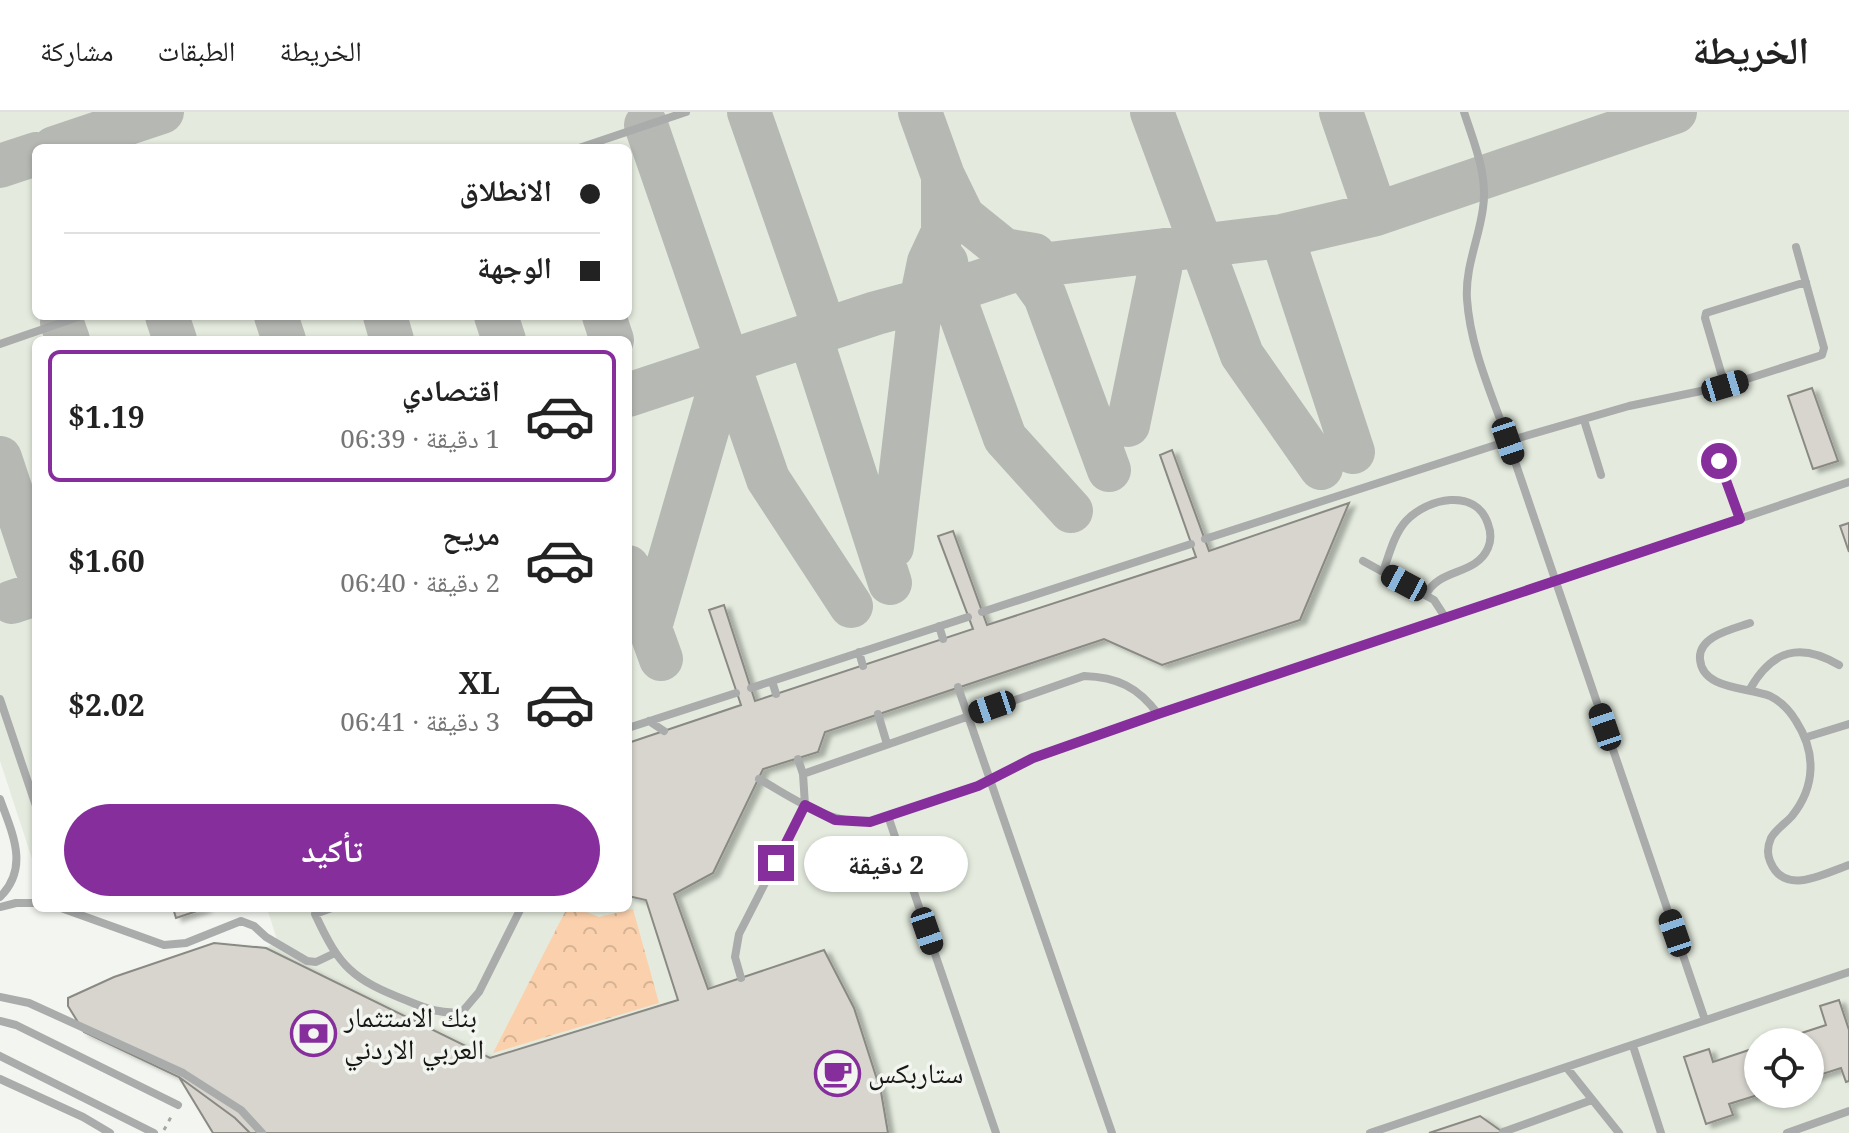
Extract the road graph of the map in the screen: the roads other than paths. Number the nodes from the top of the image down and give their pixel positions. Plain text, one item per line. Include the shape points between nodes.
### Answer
1 (686, 112) edge
2 (1464, 112) edge
3 (591, 144) edge
4 (1796, 247) dead end
5 (1806, 282) junction
6 (69, 320) edge
7 (0, 344) edge
8 (1725, 386) junction
9 (1584, 420) junction
10 (1508, 441) junction
11 (1719, 461) dead end
12 (1601, 475) dead end
13 (1849, 482) edge
14 (1740, 519) junction
15 (1205, 539) dead end
16 (1191, 544) dead end
17 (1363, 561) dead end
18 (1383, 572) junction
19 (1556, 581) junction
20 (1426, 595) junction
21 (982, 612) dead end
22 (968, 617) dead end
23 (1445, 617) junction
24 (1750, 623) dead end
25 (939, 626) junction
26 (943, 639) dead end
27 (859, 652) junction
28 (1839, 665) dead end
29 (863, 666) dead end
30 (772, 681) junction
31 (958, 687) dead end
32 (751, 688) dead end
33 (1750, 689) junction
34 (736, 693) dead end
35 (776, 694) dead end
36 (0, 699) edge
37 (878, 714) dead end
38 (1158, 714) junction
39 (968, 715) junction
40 (649, 721) junction
41 (1849, 724) edge
42 (632, 727) edge
43 (664, 731) dead end
44 (1807, 737) junction
45 (887, 744) junction
46 (798, 759) dead end
47 (803, 774) junction
48 (759, 779) dead end
49 (990, 781) junction
50 (32, 794) edge
51 (0, 799) edge
52 (805, 805) junction
53 (888, 816) junction
54 (1849, 865) edge
55 (0, 897) edge
56 (32, 903) edge
57 (0, 907) edge
58 (72, 912) edge
59 (321, 912) edge
60 (519, 912) edge
61 (335, 953) junction
62 (1849, 972) edge
63 (741, 978) dead end
64 (0, 997) edge
65 (1705, 1020) junction
66 (0, 1021) edge
67 (1633, 1046) junction
68 (0, 1056) edge
69 (1567, 1068) junction
70 (0, 1079) edge
71 (1592, 1100) junction
72 (178, 1105) road end
73 (1849, 1111) edge
74 (1503, 1132) edge
75 (110, 1133) edge
76 (154, 1133) edge
77 (262, 1133) edge
78 (996, 1133) edge
79 (1112, 1133) edge
80 (1370, 1133) edge
81 (1619, 1133) edge
82 (1661, 1133) edge
83 (1787, 1133) edge

1 - 3 lane
2 - 10 lane via 1483,178 1484,206 1469,264 1470,327
4 - 5 lane
5 - 8 lane via 1822,355
5 - 8 lane via 1706,313
6 - 7 lane
8 - 9 lane
9 - 10 lane
9 - 12 lane
10 - 15 lane
10 - 19 lane
11 - 14 lane
13 - 14 lane
14 - 19 lane
16 - 21 lane
17 - 18 lane
18 - 20 lane
18 - 20 lane via 1396,537 1416,512 1446,500 1476,506 1491,532 1489,547 1481,560 1434,582
19 - 23 lane
19 - 65 lane
20 - 23 lane
22 - 25 lane
23 - 38 lane
24 - 33 lane via 1718,634 1705,643 1699,657 1703,672 1714,682
25 - 26 lane
25 - 27 lane
27 - 29 lane
27 - 30 lane
28 - 33 lane via 1820,654 1799,651 1760,670
30 - 32 lane
30 - 35 lane
31 - 39 lane
33 - 44 lane via 1773,698
34 - 40 lane
36 - 50 lane
37 - 45 lane
38 - 39 lane via 1127,684 1084,676
38 - 49 lane via 1033,758
39 - 45 lane
39 - 49 lane
40 - 42 lane
40 - 43 lane
41 - 44 lane
44 - 54 lane via 1810,782 1801,805 1772,836 1767,854 1774,871 1787,881
45 - 47 lane
46 - 47 lane
47 - 52 lane
48 - 52 lane
49 - 53 lane
49 - 79 lane
51 - 55 lane via 18,853 11,883
52 - 53 lane via 853,823
52 - 63 lane via 739,934 735,957
53 - 78 lane
56 - 57 lane
58 - 61 lane via 164,945 186,943 241,921 307,961
59 - 61 lane via 315,914
60 - 61 lane via 479,992 462,1012 431,1011 368,985
62 - 65 lane
64 - 77 lane via 29,1003 183,1073 241,1110
65 - 67 lane
66 - 72 lane
67 - 69 lane
67 - 82 lane
68 - 76 lane
69 - 71 lane
69 - 80 lane
70 - 75 lane
71 - 74 lane
71 - 81 lane
73 - 83 lane

